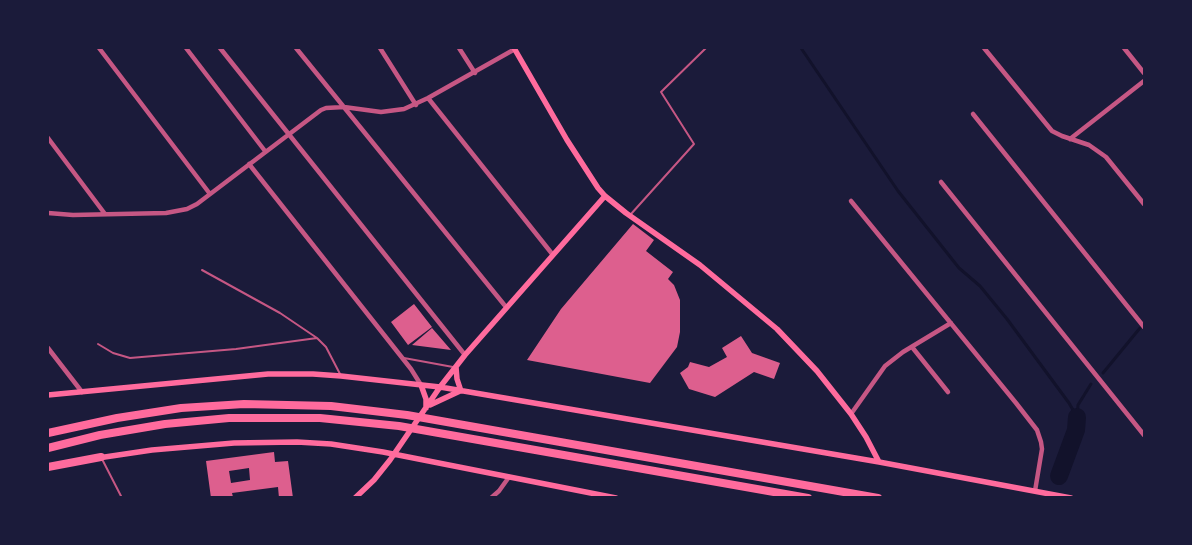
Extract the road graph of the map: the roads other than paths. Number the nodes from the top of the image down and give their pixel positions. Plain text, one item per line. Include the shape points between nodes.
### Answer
1 (99, 48) edge
2 (186, 48) edge
3 (220, 48) edge
4 (296, 48) edge
5 (380, 48) edge
6 (459, 48) edge
7 (515, 48) edge
8 (706, 48) edge
9 (984, 48) edge
10 (1124, 48) edge
11 (475, 73) junction
12 (1144, 73) edge
13 (1144, 81) edge
14 (428, 98) junction
15 (416, 105) junction
16 (344, 107) junction
17 (973, 114) dead end
18 (288, 135) junction
19 (48, 138) edge
20 (1070, 139) junction
21 (266, 151) junction
22 (249, 164) junction
23 (941, 182) dead end
24 (210, 194) junction
25 (605, 196) junction
26 (851, 201) dead end
27 (1144, 204) edge
28 (48, 213) edge
29 (105, 214) junction
30 (630, 216) junction
31 (553, 255) junction
32 (202, 270) dead end
33 (506, 307) junction
34 (950, 323) junction
35 (1144, 327) edge
36 (317, 338) junction
37 (98, 344) dead end
38 (912, 346) junction
39 (48, 348) edge
40 (464, 355) junction
41 (402, 358) junction
42 (456, 367) junction
43 (341, 376) junction
44 (421, 385) junction
45 (440, 388) junction
46 (461, 391) junction
47 (82, 392) junction
48 (948, 392) dead end
49 (48, 395) edge
50 (426, 408) junction
51 (851, 414) junction
52 (48, 433) edge
53 (1144, 435) edge
54 (48, 448) edge
55 (395, 454) junction
56 (101, 457) junction
57 (879, 462) junction
58 (48, 467) edge
59 (48, 471) edge
60 (509, 477) junction
61 (1035, 491) junction
62 (122, 498) edge
63 (355, 498) edge
64 (491, 498) edge
65 (616, 498) edge
66 (808, 498) edge
67 (878, 498) edge
68 (1071, 498) edge

1 - 24 street
2 - 21 street
3 - 18 street
4 - 16 street
5 - 15 street
6 - 11 street
7 - 11 street
7 - 25 main road via 572,148
8 - 30 lane via 662,92 694,144
9 - 20 street via 1052,131
10 - 12 street
11 - 14 street
13 - 20 street
14 - 15 street
14 - 31 street
15 - 16 street via 381,112
16 - 18 street via 320,110
16 - 33 street
17 - 35 street
18 - 21 street
18 - 40 street
19 - 29 street
20 - 27 street via 1089,145 1106,157
21 - 22 street
22 - 24 street
22 - 41 street
23 - 53 street
24 - 29 street via 181,211
25 - 30 main road
25 - 31 main road
26 - 34 street
28 - 29 street
30 - 51 main road via 700,265 773,325 811,364
31 - 33 main road
32 - 36 lane via 280,313
33 - 40 main road
34 - 38 street
34 - 61 street via 1037,430 1042,450
36 - 37 lane via 130,358 112,354
36 - 43 lane via 330,352
38 - 48 street
38 - 51 street via 885,366
39 - 47 street
40 - 42 main road
41 - 42 lane
41 - 44 street
42 - 45 main road
42 - 46 main road
43 - 44 main road
43 - 47 main road via 268,374
44 - 45 main road
44 - 50 main road
45 - 46 main road
45 - 50 main road
46 - 50 main road
46 - 57 main road
47 - 49 main road
50 - 55 main road
51 - 57 main road
52 - 67 highway via 124,416 212,406 305,404 406,415
54 - 66 highway via 100,434 165,424 228,418 320,418 399,426
55 - 56 main road via 331,444 267,442
55 - 60 main road
55 - 63 main road
56 - 58 highway
56 - 59 main road
56 - 62 lane
57 - 61 main road
60 - 64 street
60 - 65 main road
61 - 68 main road

